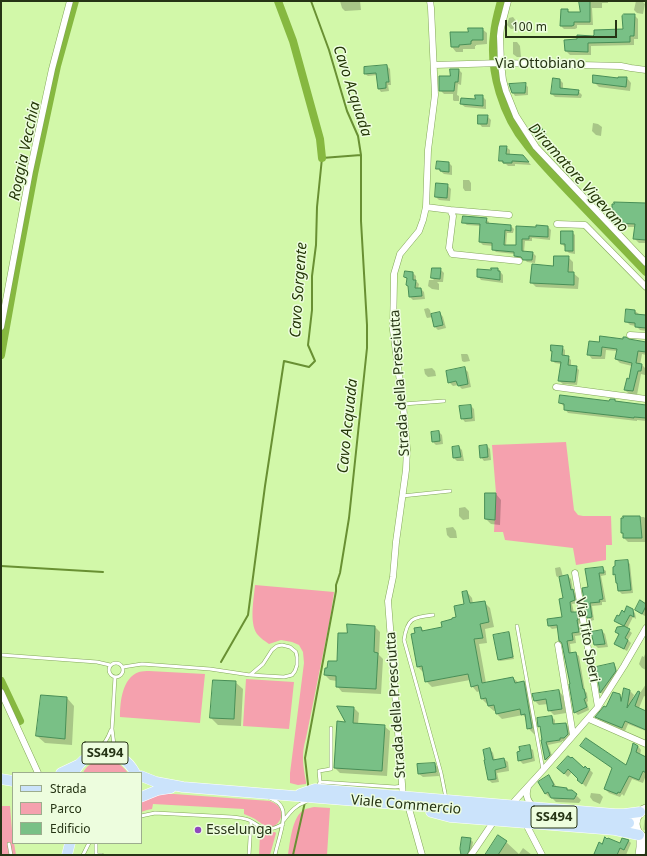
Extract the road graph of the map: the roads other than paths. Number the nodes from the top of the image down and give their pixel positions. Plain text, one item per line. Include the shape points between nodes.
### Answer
1 (70, 1) edge
2 (430, 1) edge
3 (508, 1) edge
4 (499, 64) junction
5 (434, 65) junction
6 (646, 70) edge
7 (426, 207) junction
8 (450, 210) junction
9 (509, 215) dead end
10 (557, 224) dead end
11 (519, 261) dead end
12 (646, 263) edge
13 (646, 287) edge
14 (1, 328) edge
15 (630, 335) dead end
16 (646, 336) edge
17 (556, 387) dead end
18 (646, 399) edge
19 (444, 401) dead end
20 (403, 404) junction
21 (450, 491) dead end
22 (402, 496) junction
23 (575, 573) dead end
24 (433, 615) dead end
25 (517, 626) dead end
26 (646, 628) edge
27 (558, 645) dead end
28 (1, 655) edge
29 (110, 666) junction
30 (122, 667) junction
31 (250, 675) junction
32 (115, 677) junction
33 (1, 692) edge
34 (598, 707) junction
35 (588, 719) junction
36 (112, 728) junction
37 (331, 728) dead end
38 (573, 735) junction
39 (646, 744) edge
40 (88, 757) junction
41 (124, 759) junction
42 (77, 768) edge
43 (543, 770) junction
44 (38, 772) edge
45 (64, 772) edge
46 (134, 772) edge
47 (1, 774) edge
48 (12, 775) edge
49 (142, 776) edge
50 (1, 779) edge
51 (12, 780) edge
52 (529, 785) junction
53 (403, 786) junction
54 (183, 787) junction
55 (317, 790) junction
56 (253, 792) junction
57 (142, 797) edge
58 (299, 797) junction
59 (446, 800) junction
60 (406, 801) junction
61 (510, 806) junction
62 (533, 808) junction
63 (643, 810) edge
64 (142, 816) edge
65 (251, 821) junction
66 (494, 821) junction
67 (283, 822) junction
68 (629, 823) tunnel mouth
69 (528, 828) dead end
70 (642, 837) edge
71 (9, 844) dead end
72 (88, 844) edge
73 (96, 844) edge
74 (646, 846) edge
75 (11, 855) edge
76 (83, 855) edge
77 (96, 855) edge
78 (102, 855) edge
79 (249, 855) edge
80 (274, 855) edge
81 (422, 855) edge
82 (471, 855) edge
83 (542, 855) edge
84 (640, 855) edge

1 - 14 street via 30,171
2 - 5 street, Strada della Presciutta
3 - 4 street via 501,28
4 - 5 street, Via Ottobiano
4 - 6 street, Via Ottobiano via 621,66
4 - 12 street via 510,104 532,142
5 - 7 street, Strada della Presciutta via 435,95 428,150
7 - 8 street
7 - 20 street, Strada della Presciutta via 419,231 400,254 394,274 393,330
8 - 9 street
8 - 11 street via 453,216 449,248 452,254
10 - 13 street via 585,225
15 - 16 street
17 - 18 street
19 - 20 lane
20 - 22 street, Strada della Presciutta via 407,449
21 - 22 lane
22 - 53 street, Strada della Presciutta via 388,601
23 - 34 street, Via Tito Speri
24 - 59 lane via 421,616 410,621 404,640 441,773
25 - 43 lane
26 - 34 street
27 - 38 street
28 - 29 lane via 97,662
29 - 30 lane via 117,663
29 - 32 lane via 110,674
30 - 31 lane via 142,664
30 - 32 lane via 122,673
31 - 31 lane via 263,664 277,646 290,647 296,652 297,665 292,675
32 - 36 lane
33 - 44 street
34 - 35 street
35 - 38 street
35 - 39 street
36 - 40 lane via 101,748
36 - 41 lane via 114,745
37 - 55 lane via 331,769 319,771
38 - 43 street
40 - 41 main road, SS494 via 106,753
40 - 42 main road, SS494
41 - 46 main road, SS494
42 - 45 main road, SS494
43 - 52 street
47 - 48 main road
49 - 54 main road, Viale Commercio / SS494
50 - 51 main road
52 - 61 street
52 - 62 street via 527,799
53 - 55 lane
53 - 60 street, Strada della Presciutta
54 - 56 main road, Viale Commercio / SS494
54 - 57 main road, Viale Commercio / SS494 via 158,790
55 - 58 main road, Viale Commercio / SS494
55 - 60 main road, Viale Commercio / SS494
56 - 58 main road, Viale Commercio / SS494
56 - 67 lane via 278,802 283,808
58 - 67 lane
59 - 60 main road
59 - 61 main road
60 - 66 main road via 450,817
60 - 68 main road, Viale Commercio / SS494
60 - 81 street, Strada della Presciutta
61 - 62 main road
62 - 63 main road via 615,814
63 - 70 main road via 635,821 635,826
64 - 65 lane via 156,813 220,816
65 - 67 lane via 270,829
65 - 79 lane
66 - 70 main road via 615,830
66 - 82 street
67 - 80 lane
69 - 83 street
70 - 84 main road
71 - 75 lane
72 - 76 lane
73 - 77 lane
74 - 84 main road
77 - 78 lane

